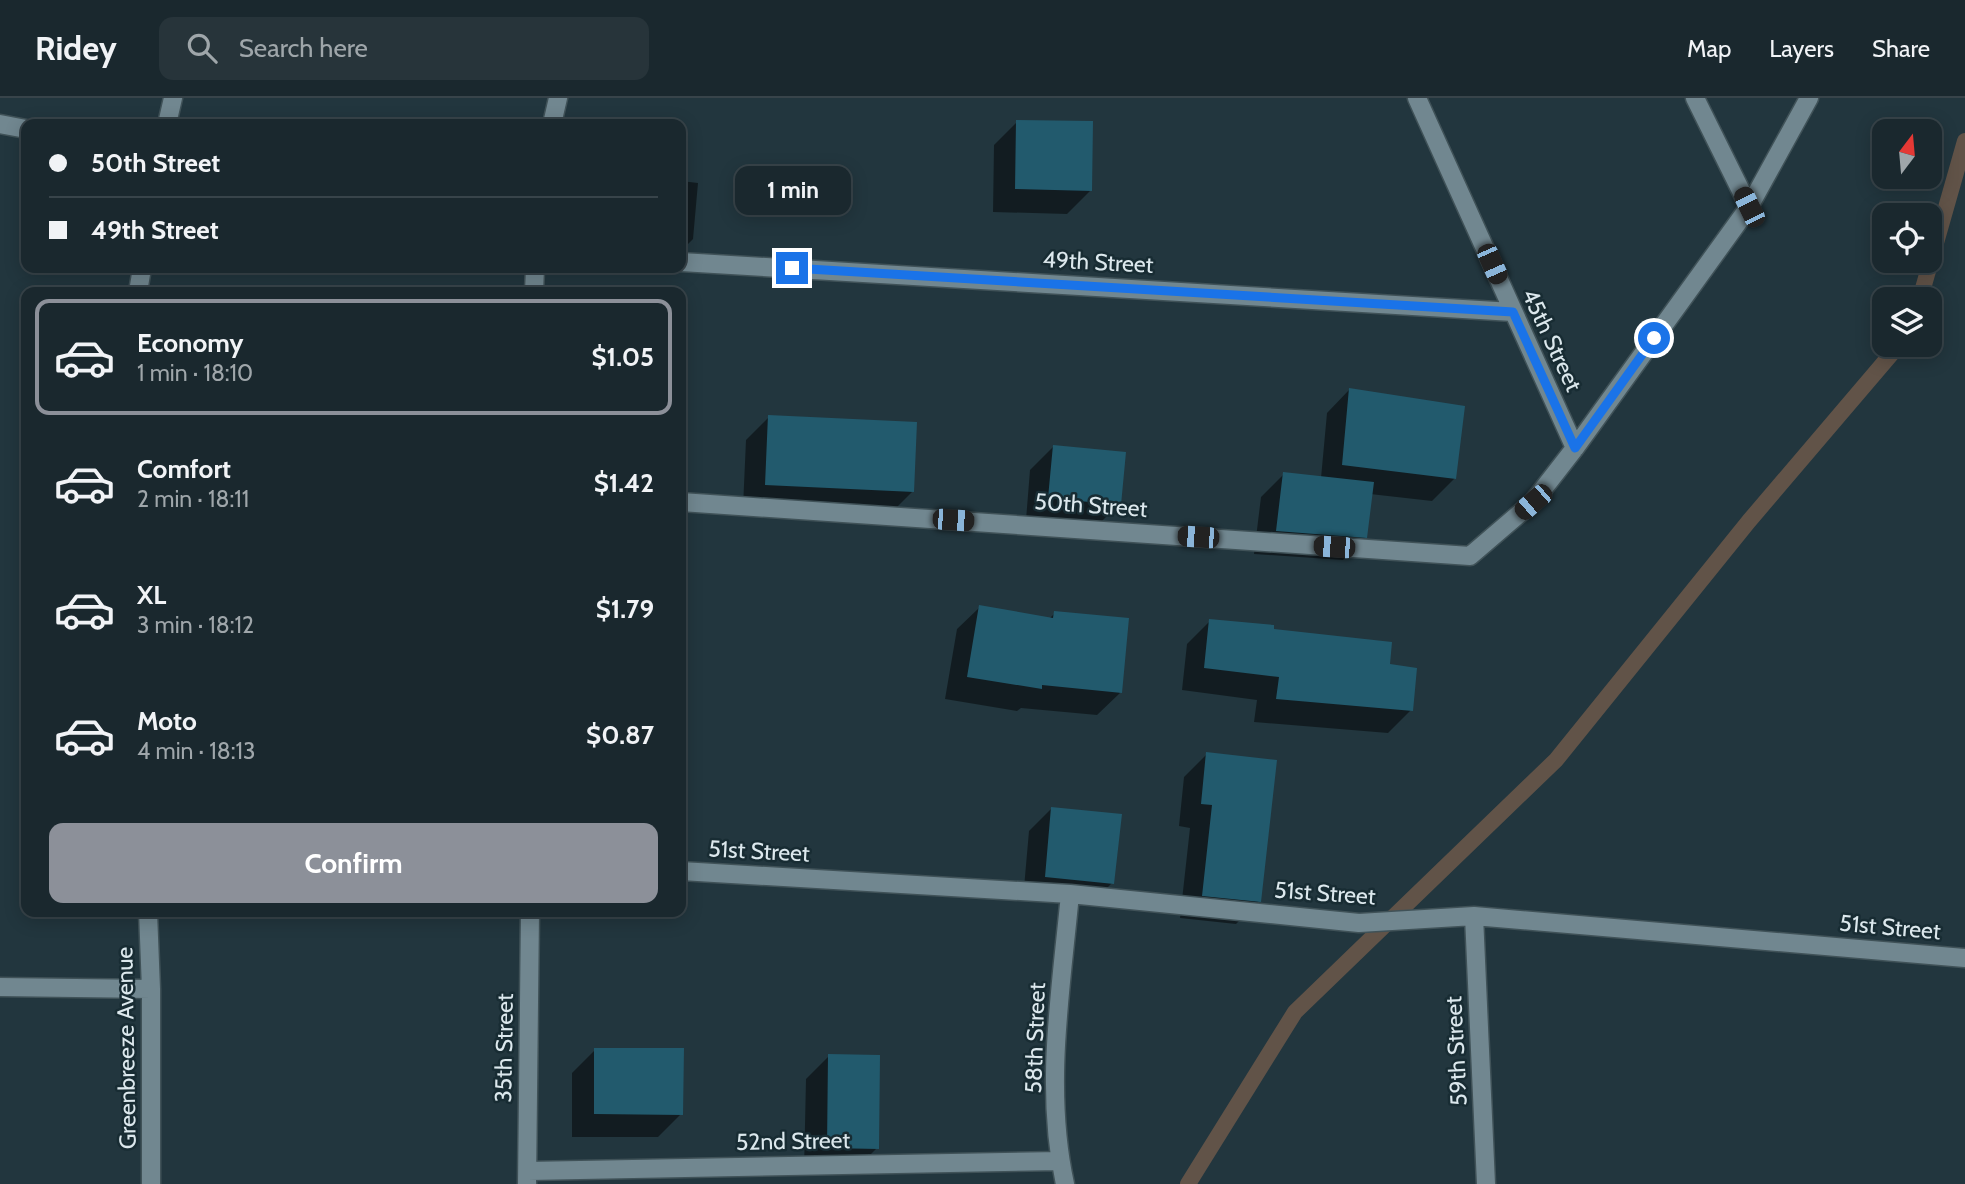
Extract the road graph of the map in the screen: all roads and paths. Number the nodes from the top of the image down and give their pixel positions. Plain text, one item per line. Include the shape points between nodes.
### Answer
1 (173, 98) edge
2 (558, 98) edge
3 (1417, 98) edge
4 (1695, 98) edge
5 (1809, 98) edge
6 (168, 119) edge
7 (553, 119) edge
8 (0, 124) edge
9 (21, 129) edge
10 (1749, 207) junction
11 (686, 262) edge
12 (1513, 312) junction
13 (1575, 448) junction
14 (686, 502) edge
15 (686, 871) edge
16 (1070, 894) junction
17 (1474, 916) junction
18 (148, 917) edge
19 (530, 917) edge
20 (1965, 958) edge
21 (0, 987) edge
22 (151, 989) junction
23 (1060, 1161) junction
24 (527, 1177) edge
25 (151, 1184) edge
26 (1065, 1184) edge
27 (1486, 1184) edge

1 - 6 street
2 - 7 street
3 - 12 street, 45th Street
4 - 10 street
5 - 10 street, 50th Street
8 - 9 street
10 - 13 street, 50th Street
11 - 12 street, 49th Street
12 - 13 street, 45th Street
13 - 14 street, 50th Street via 1533,502 1470,556
15 - 16 street, 51st Street
16 - 17 street, 51st Street via 1359,923
16 - 23 street, 58th Street via 1054,1056
17 - 20 street, 51st Street
17 - 27 street, 59th Street
18 - 22 street, Greenbreeze Avenue
19 - 24 street, 35th Street
21 - 22 street
22 - 25 street, Greenbreeze Avenue
23 - 24 street, 52nd Street
23 - 26 street, 58th Street

